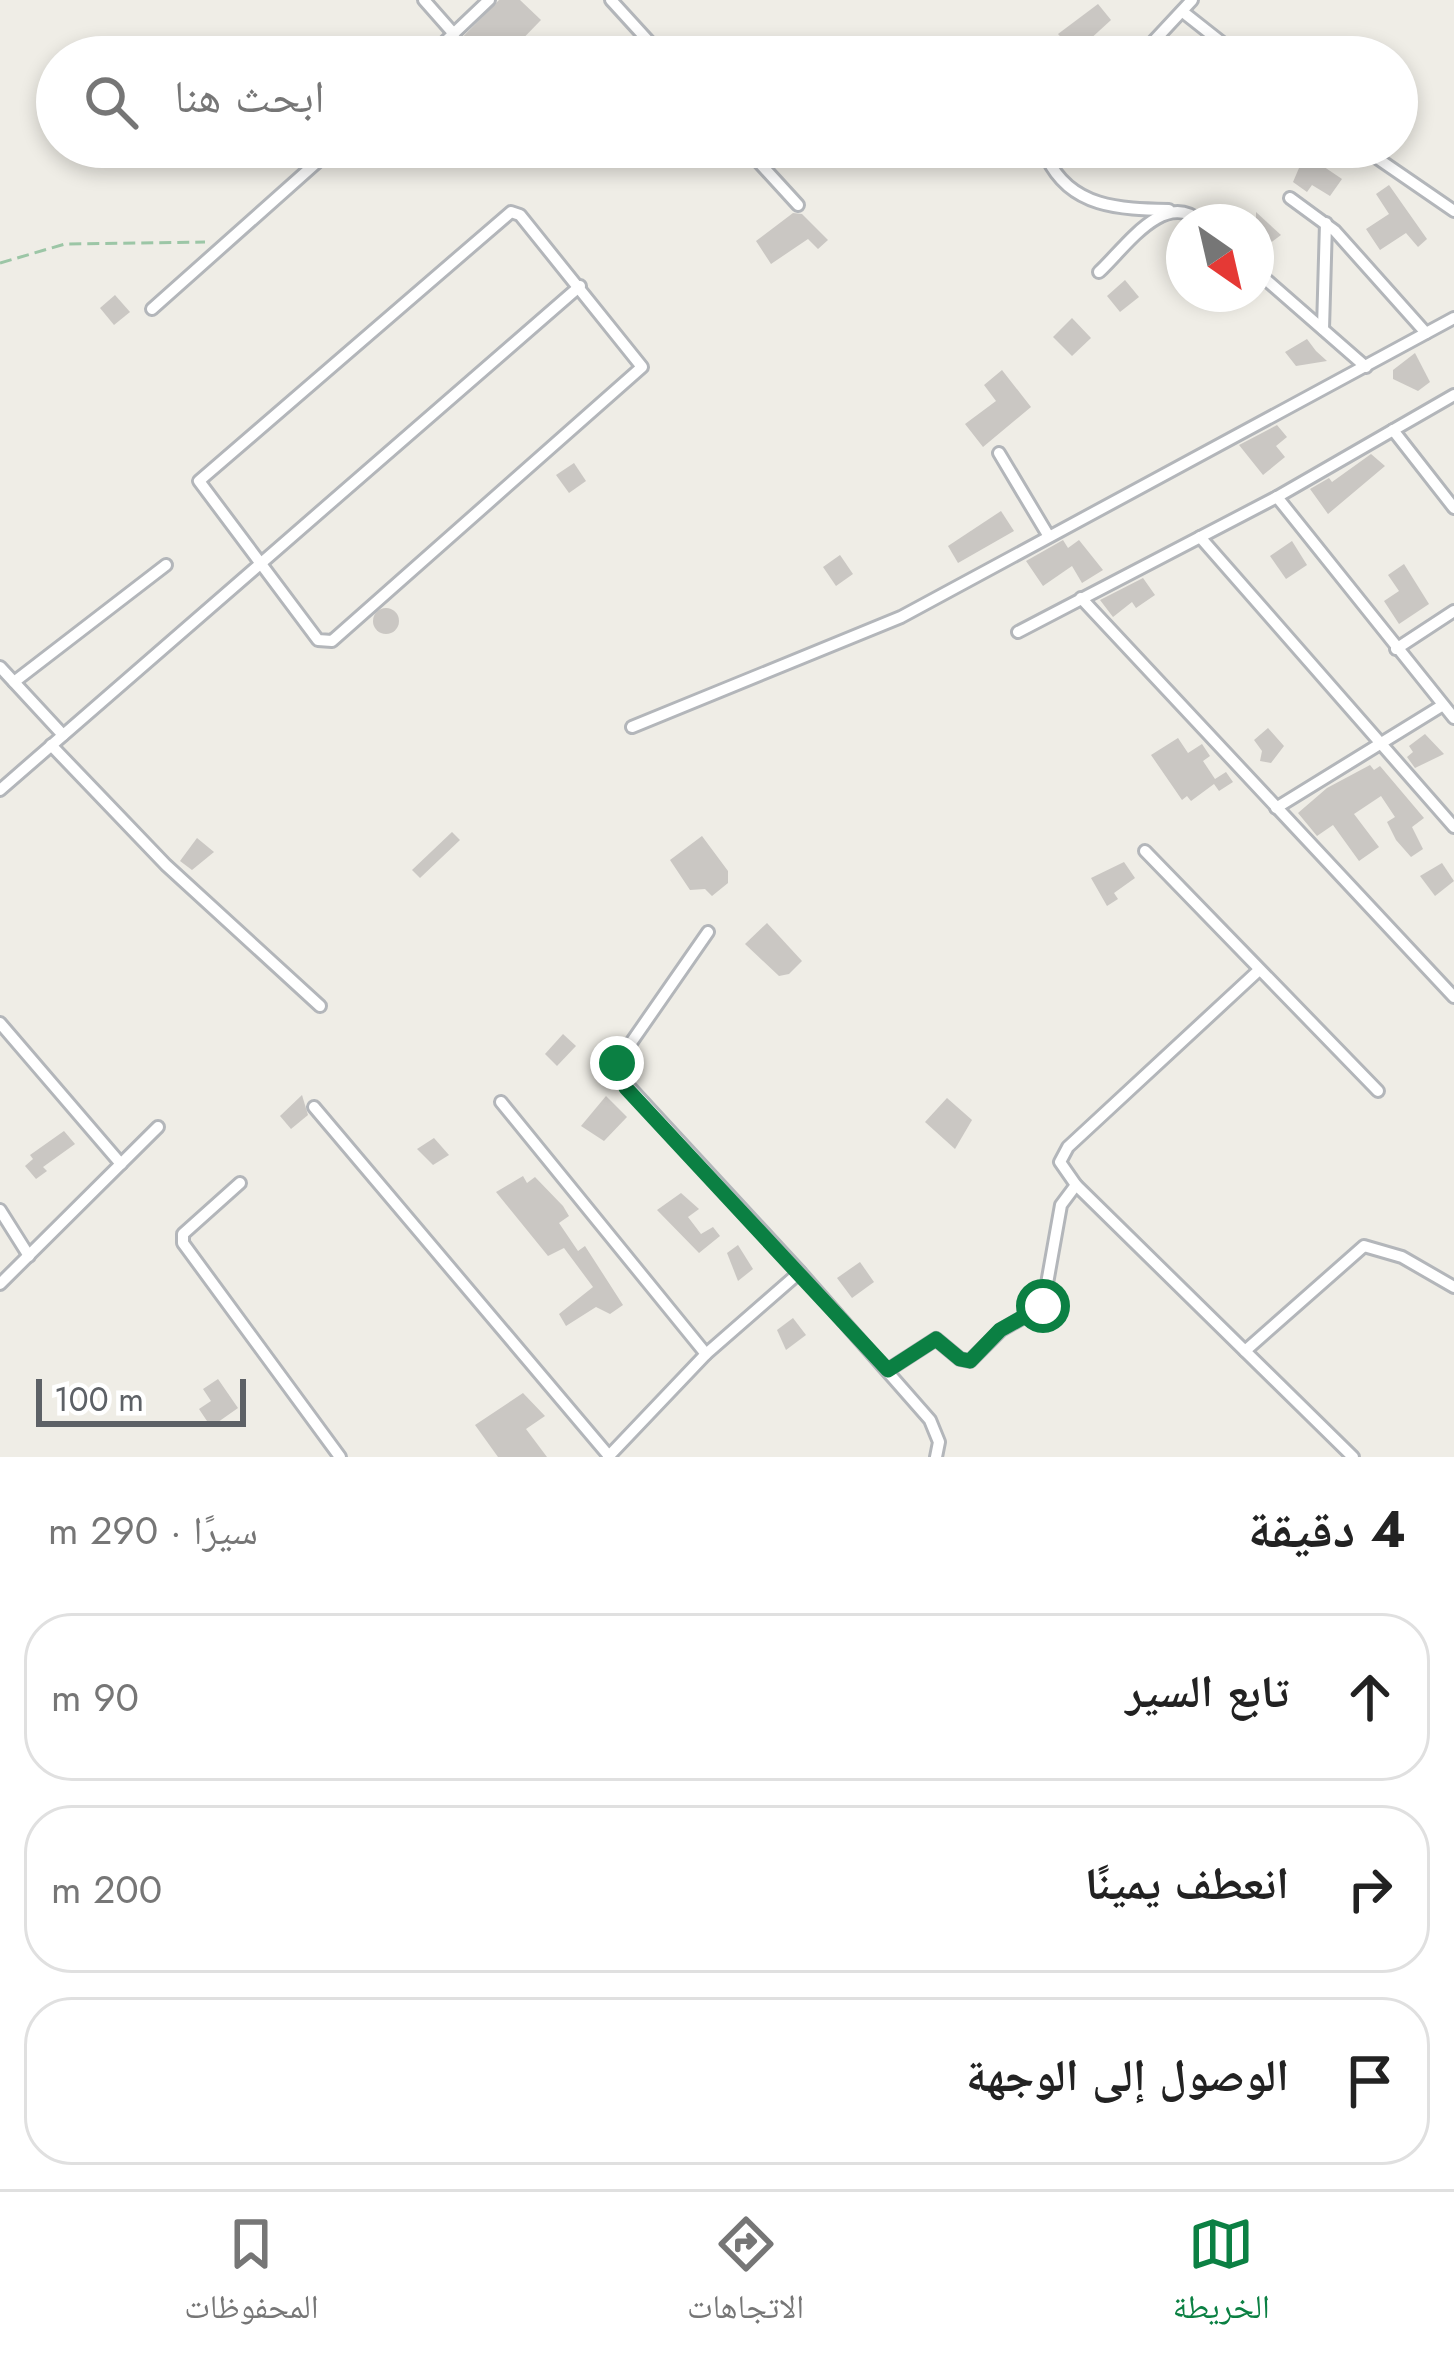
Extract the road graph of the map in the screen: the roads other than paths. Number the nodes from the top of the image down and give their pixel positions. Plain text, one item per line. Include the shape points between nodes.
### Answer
1 (424, 0) edge
2 (489, 0) edge
3 (611, 0) edge
4 (1192, 0) edge
5 (1183, 12) junction
6 (454, 34) joint
7 (644, 36) edge
8 (1160, 36) edge
9 (1213, 36) edge
10 (311, 168) edge
11 (764, 168) edge
12 (1053, 168) edge
13 (1392, 168) edge
14 (1290, 198) dead end
15 (798, 205) dead end
16 (1166, 210) edge
17 (1454, 211) edge
18 (1166, 212) edge
19 (1326, 224) junction
20 (1100, 272) dead end
21 (580, 286) junction
22 (1274, 287) edge
23 (152, 309) dead end
24 (1454, 318) edge
25 (1323, 329) junction
26 (1426, 333) junction
27 (1366, 367) junction
28 (1454, 395) edge
29 (1393, 430) junction
30 (999, 453) dead end
31 (1277, 496) junction
32 (1454, 508) edge
33 (1048, 535) junction
34 (1200, 537) junction
35 (166, 565) dead end
36 (262, 565) junction
37 (1081, 598) junction
38 (1454, 611) edge
39 (1018, 632) dead end
40 (1396, 649) junction
41 (0, 667) edge
42 (14, 682) junction
43 (1443, 705) junction
44 (1454, 718) edge
45 (632, 727) dead end
46 (63, 735) junction
47 (51, 745) junction
48 (1380, 748) junction
49 (0, 790) edge
50 (1276, 808) junction
51 (1454, 827) edge
52 (1145, 851) dead end
53 (708, 932) dead end
54 (1258, 971) junction
55 (1454, 997) edge
56 (320, 1006) dead end
57 (0, 1023) edge
58 (1378, 1091) dead end
59 (501, 1102) dead end
60 (314, 1107) dead end
61 (158, 1126) dead end
62 (121, 1164) junction
63 (240, 1183) dead end
64 (1076, 1185) junction
65 (0, 1210) edge
66 (29, 1256) junction
67 (800, 1272) junction
68 (0, 1284) edge
69 (1454, 1288) edge
70 (1245, 1351) junction
71 (706, 1354) junction
72 (888, 1370) junction
73 (340, 1457) edge
74 (609, 1457) edge
75 (936, 1457) edge
76 (1353, 1457) edge

1 - 6 street
2 - 6 street
3 - 7 street
4 - 5 street
5 - 8 street
5 - 9 street
10 - 23 street
11 - 15 street
12 - 16 street via 1090,202
13 - 17 street
14 - 19 street
18 - 20 street
19 - 25 street
19 - 26 street
21 - 36 street
21 - 36 street via 511,212 199,481
21 - 36 street via 642,367 380,599 324,643
22 - 25 street
24 - 26 street
25 - 27 street
26 - 27 street
27 - 33 street
28 - 29 street
29 - 31 street
29 - 32 street
30 - 33 street
31 - 34 street
31 - 40 street
33 - 45 street via 901,617
34 - 37 street
34 - 48 street
35 - 42 street
36 - 46 street
37 - 39 street
37 - 50 street
38 - 40 street
40 - 43 street
41 - 42 street
42 - 46 street
43 - 44 street
43 - 48 street
46 - 47 street
47 - 49 street
47 - 56 street via 166,865
48 - 50 street
48 - 51 street
50 - 55 street
52 - 54 street
53 - 67 street via 617,1063 619,1076
54 - 58 street
54 - 64 street via 1063,1153 1060,1162
57 - 62 street
59 - 71 street
60 - 74 street
61 - 62 street
62 - 66 street
63 - 73 street via 183,1234 183,1243
64 - 70 street
64 - 72 street via 1061,1205 1039,1312 1000,1330 970,1361 936,1339
65 - 66 street
66 - 68 street
67 - 71 street
67 - 72 street
69 - 70 street via 1402,1257 1364,1246
70 - 76 street
71 - 74 street
72 - 75 street via 937,1432

